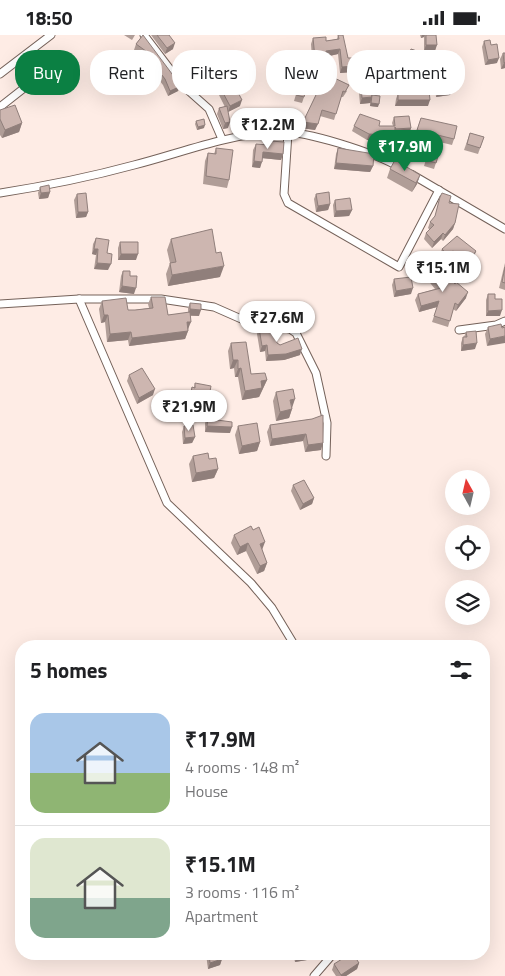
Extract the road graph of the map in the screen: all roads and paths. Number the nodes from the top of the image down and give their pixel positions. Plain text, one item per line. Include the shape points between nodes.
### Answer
1 (51, 35) edge
2 (144, 35) edge
3 (0, 74) edge
4 (15, 95) edge
5 (0, 107) edge
6 (288, 133) junction
7 (222, 139) junction
8 (439, 190) junction
9 (0, 193) edge
10 (505, 229) edge
11 (79, 299) junction
12 (0, 304) edge
13 (505, 321) edge
14 (459, 330) dead end
15 (324, 416) junction
16 (315, 418) edge
17 (326, 456) dead end
18 (291, 640) edge
19 (328, 960) edge
20 (314, 976) edge

1 - 3 street
2 - 7 street via 182,85 208,109
4 - 5 street
6 - 7 street via 276,131
6 - 8 street via 318,138 383,158
6 - 8 street via 284,194 288,203 399,267
7 - 9 street via 133,166
8 - 10 street
11 - 12 street
11 - 15 street via 161,299 214,307 248,322 290,329 296,333 316,373
11 - 18 street via 167,503 251,583 272,607
13 - 14 street
15 - 16 street
15 - 17 street via 327,423
19 - 20 street

